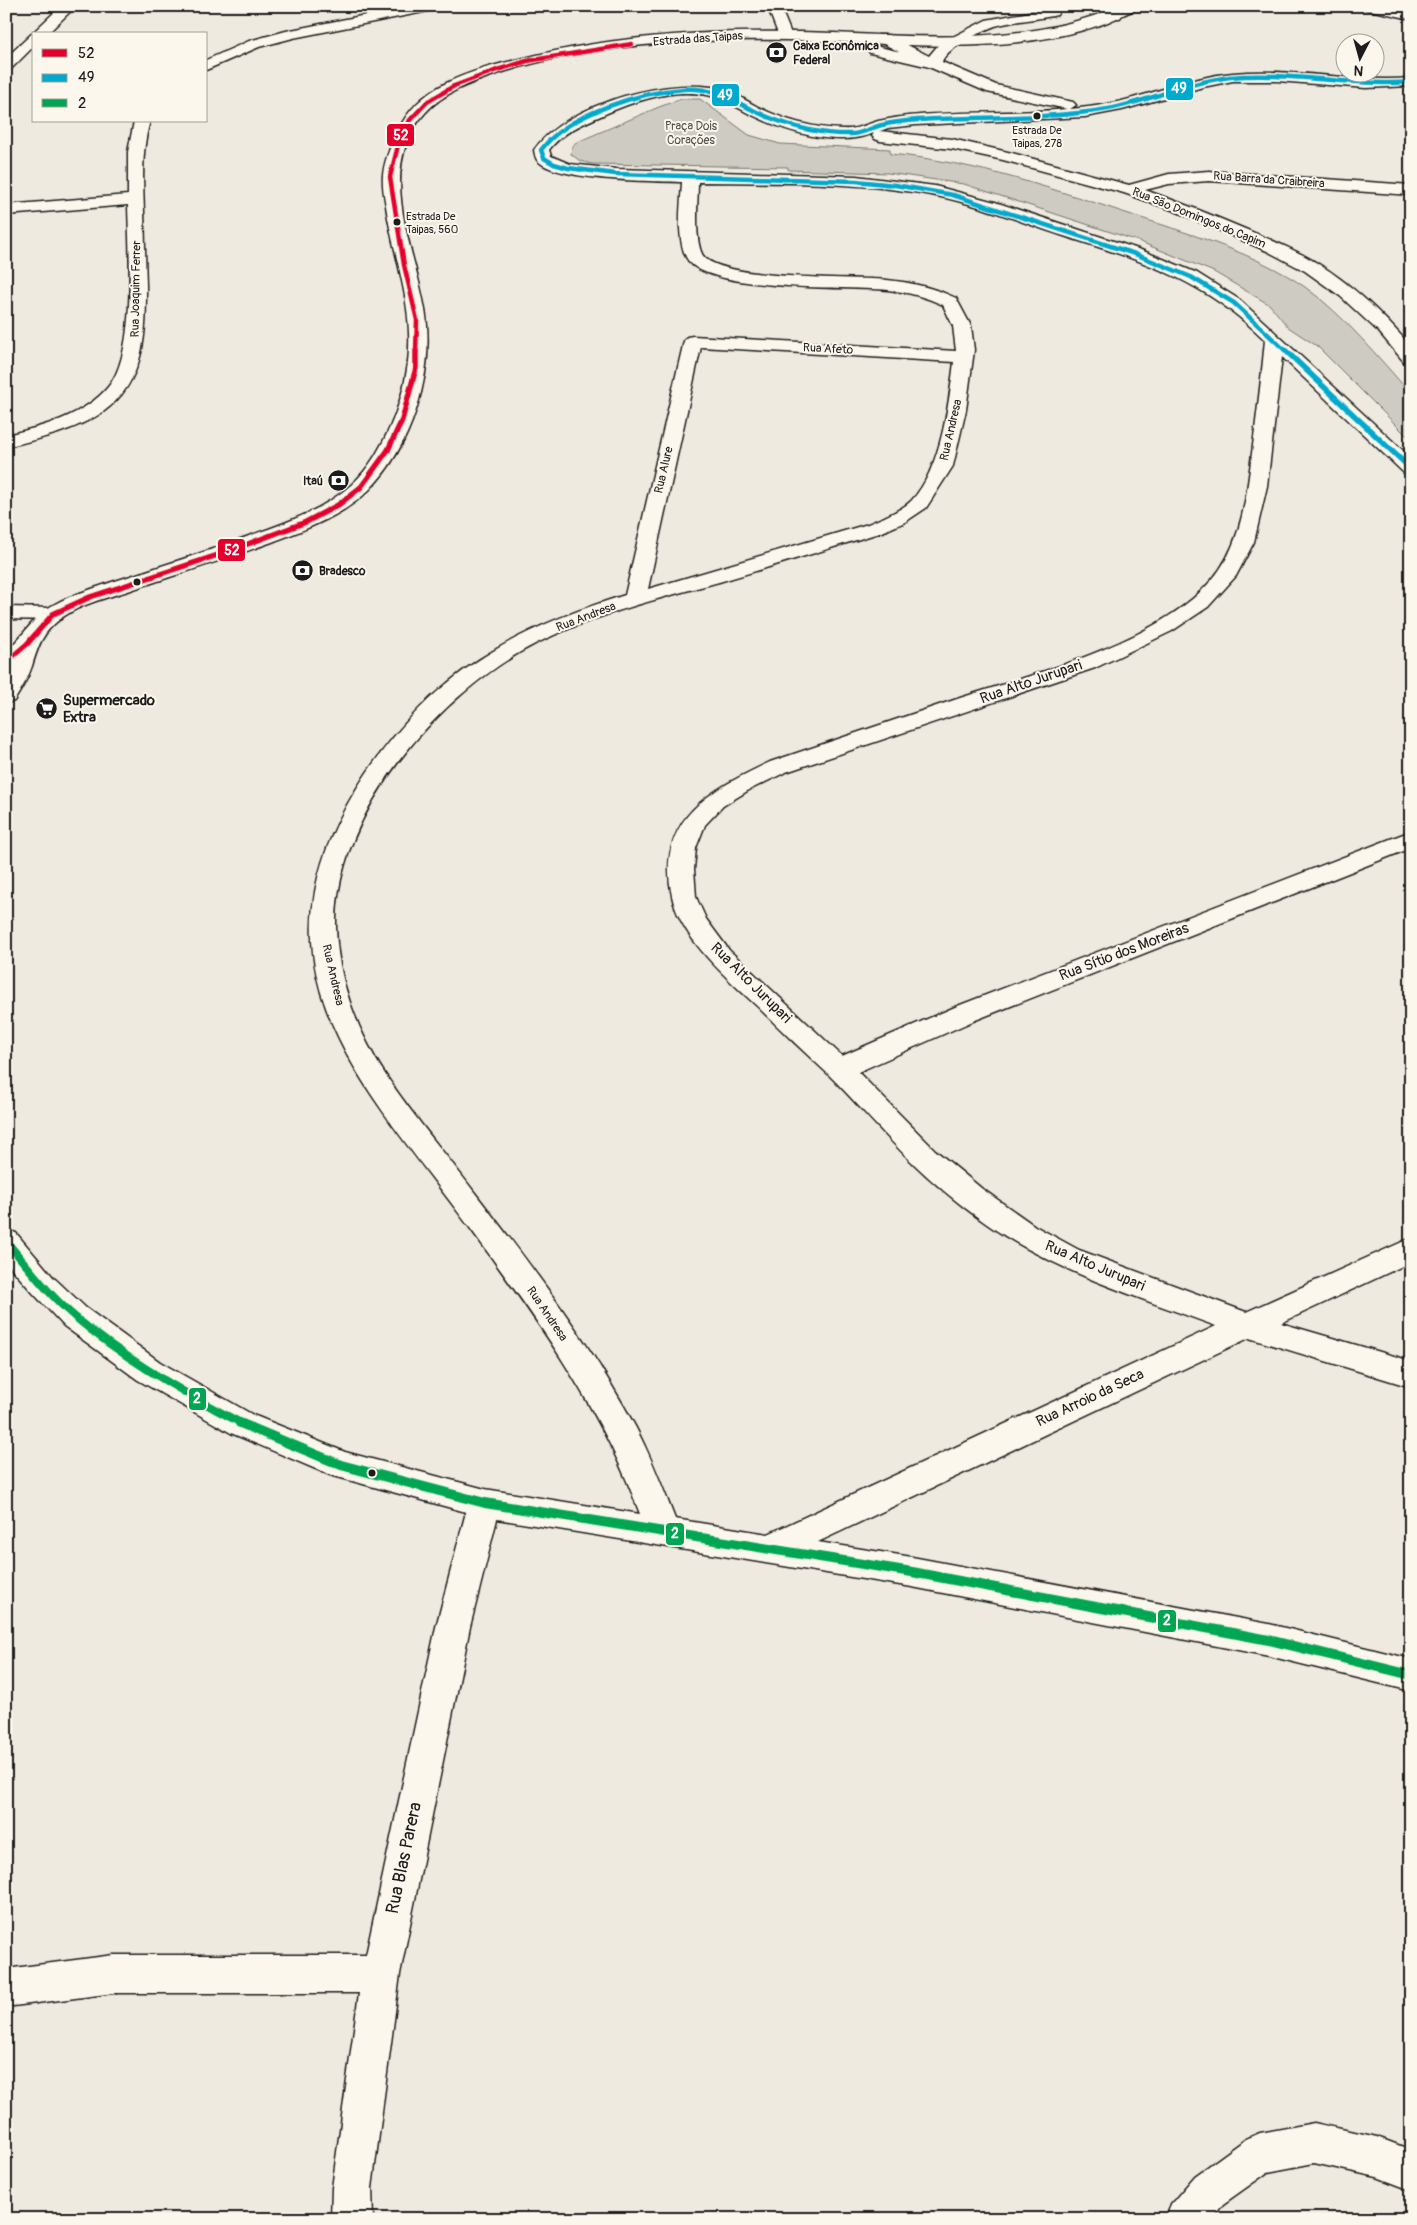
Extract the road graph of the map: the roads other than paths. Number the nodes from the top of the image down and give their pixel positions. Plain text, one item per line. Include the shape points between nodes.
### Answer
1 (69, 6) edge
2 (434, 6) edge
3 (770, 6) edge
4 (1094, 6) edge
5 (1131, 6) edge
6 (1370, 6) edge
7 (1052, 12) dead end
8 (1408, 13) edge
9 (1115, 15) junction
10 (40, 32) edge
11 (785, 36) junction
12 (822, 38) junction
13 (883, 38) junction
14 (32, 40) edge
15 (957, 40) junction
16 (934, 64) junction
17 (208, 65) edge
18 (6, 66) edge
19 (1411, 82) edge
20 (992, 89) junction
21 (1094, 111) junction
22 (969, 118) junction
23 (142, 122) edge
24 (861, 134) junction
25 (952, 144) junction
26 (690, 178) junction
27 (1130, 190) junction
28 (1411, 190) edge
29 (136, 199) junction
30 (6, 210) edge
31 (1274, 339) junction
32 (693, 341) joint
33 (964, 357) junction
34 (1411, 359) edge
35 (6, 441) edge
36 (1411, 469) edge
37 (635, 599) junction
38 (6, 612) edge
39 (53, 614) junction
40 (27, 644) junction
41 (6, 662) edge
42 (6, 696) edge
43 (1411, 839) edge
44 (839, 1069) junction
45 (6, 1241) edge
46 (1411, 1249) edge
47 (1247, 1325) junction
48 (1411, 1374) edge
49 (485, 1503) junction
50 (663, 1530) junction
51 (770, 1549) junction
52 (1411, 1675) edge
53 (381, 1974) junction
54 (6, 1988) edge
55 (1411, 2170) edge
56 (352, 2219) edge
57 (1186, 2219) edge

1 - 10 street
2 - 17 street via 282,36 254,44
3 - 11 street via 776,12
4 - 9 street
5 - 9 street, Estrada das Taipas
6 - 8 street
7 - 15 street via 991,23
9 - 15 street, Estrada das Taipas via 1095,23 1049,32
11 - 12 street, Estrada das Taipas
11 - 39 street, Estrada das Taipas via 644,43 536,59 454,86 427,102 402,134 390,177 404,265 417,320 416,368 402,420 374,471 361,487 338,505 306,522 90,597
12 - 13 street, Estrada das Taipas
12 - 16 street
13 - 15 street, Estrada das Taipas
13 - 16 street
14 - 18 street
15 - 16 street via 944,47
16 - 20 street
19 - 21 street via 1365,85 1282,77 1234,77 1184,86
20 - 21 street
20 - 22 street
21 - 22 street
22 - 24 street via 885,124
22 - 25 street
23 - 29 street, Rua Joaquim Ferrer via 137,137
24 - 25 street, Rua São Domingos do Capim
24 - 26 street via 784,124 723,94 678,88 582,118 551,136 543,145 544,159 554,166 579,171
25 - 27 street, Rua São Domingos do Capim
26 - 31 street via 834,180 893,185 978,202 1122,249 1187,275 1240,307
26 - 33 street, Rua Andresa via 691,246 695,259 704,267 727,275 886,285 940,296 950,302 959,319
27 - 28 street, Rua Barra da Craibreira via 1153,180 1209,176
27 - 34 street, Rua São Domingos do Capim via 1215,222 1311,267 1346,292 1385,328
29 - 30 street
29 - 35 street, Rua Joaquim Ferrer via 137,322 128,370 107,399 88,412 36,434
31 - 36 street
31 - 44 street, Rua Alto Jurupari via 1255,497 1239,555 1208,595 1174,620 1087,663 778,767 741,784 715,801 694,822 684,848 682,869 684,897 695,922 720,956
32 - 33 street, Rua Afeto
32 - 37 street, Rua Alure
33 - 37 street, Rua Andresa via 946,457 933,485 919,504 875,528
37 - 50 street, Rua Andresa via 577,619 506,651 439,703 402,741 361,801 340,842 330,871 324,910 324,940 348,1032 369,1072 505,1255 600,1395 639,1469
38 - 39 street
39 - 40 street, Estrada das Taipas
40 - 41 street, Estrada das Taipas
40 - 42 street, Estrada das Taipas via 20,669
43 - 44 street, Rua Sítio dos Moreiras via 964,1014
44 - 47 street, Rua Alto Jurupari via 925,1158 1025,1234 1069,1258
45 - 49 street via 75,1317 149,1371 202,1403 242,1424 341,1465
46 - 47 street, Rua Arroio da Seca
47 - 48 street, Rua Alto Jurupari
47 - 51 street, Rua Arroio da Seca
49 - 50 street
49 - 53 street, Rua Blas Parera via 453,1627
50 - 51 street
51 - 52 street via 1197,1625
53 - 54 street via 114,1974
53 - 56 street, Rua Blas Parera via 352,2188
55 - 57 street via 1378,2156 1314,2143 1260,2153 1209,2190

